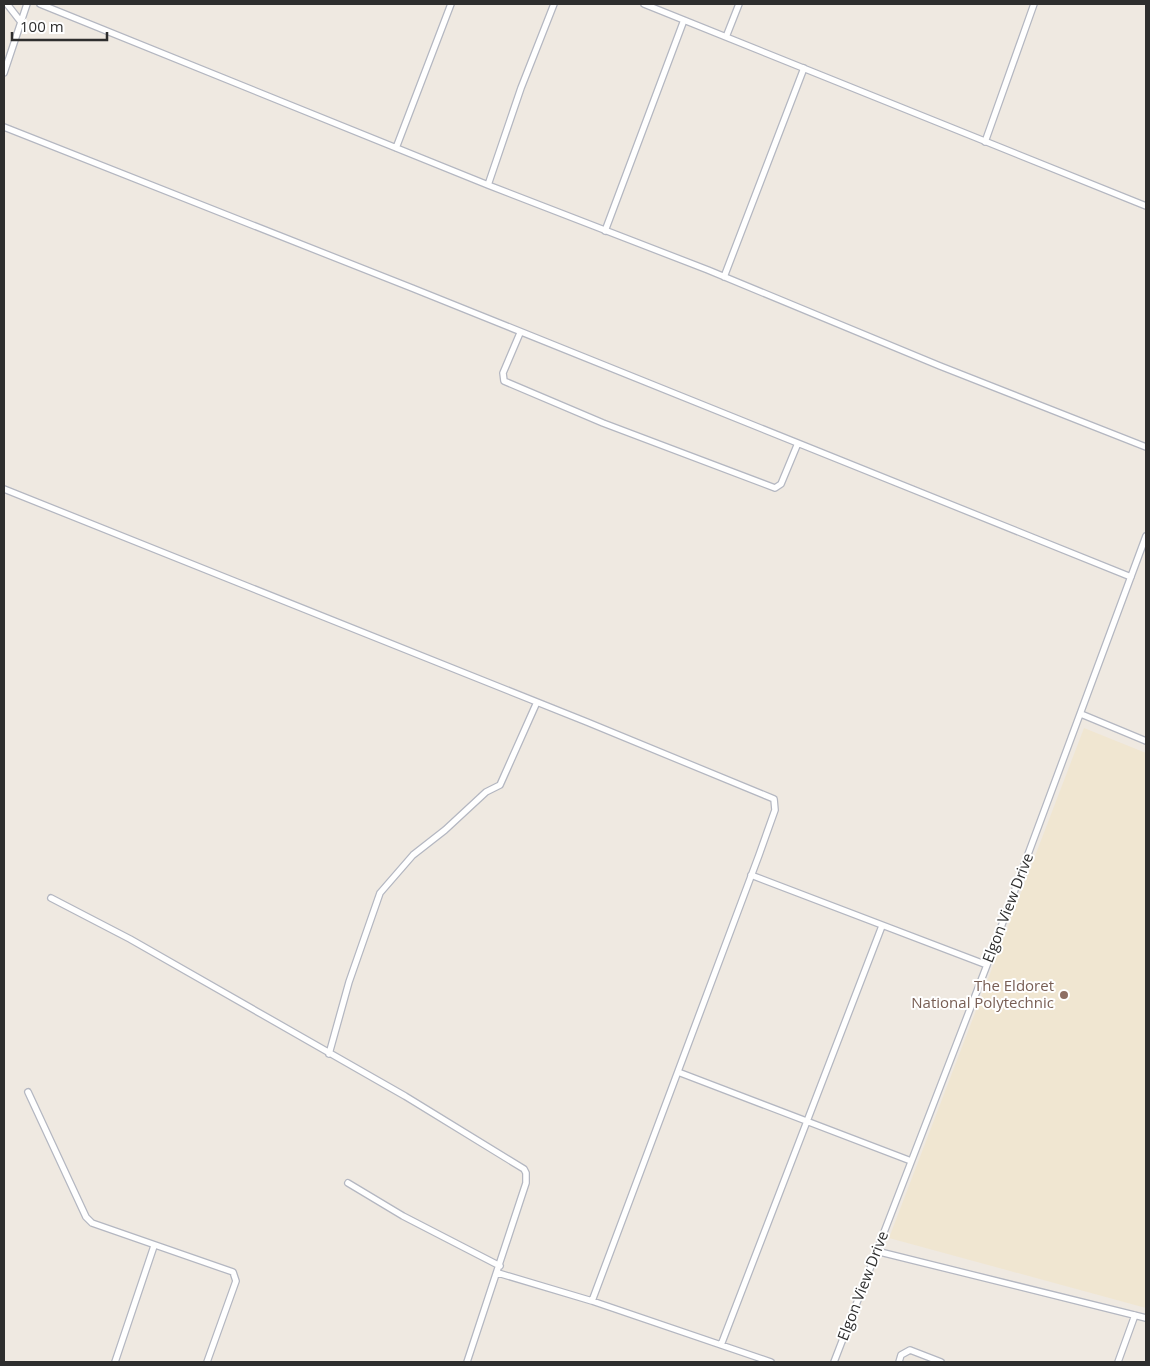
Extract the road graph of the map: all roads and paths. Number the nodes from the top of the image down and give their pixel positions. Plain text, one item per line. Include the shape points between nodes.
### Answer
1 (7, 4) edge
2 (27, 4) edge
3 (40, 4) edge
4 (451, 4) edge
5 (554, 4) edge
6 (644, 4) edge
7 (739, 4) edge
8 (1034, 4) edge
9 (684, 20) junction
10 (21, 22) junction
11 (726, 37) junction
12 (804, 68) junction
13 (4, 73) edge
14 (4, 127) edge
15 (985, 142) junction
16 (396, 148) junction
17 (488, 185) junction
18 (1146, 206) edge
19 (605, 231) junction
20 (724, 277) junction
21 (520, 333) junction
22 (798, 443) junction
23 (1146, 447) edge
24 (4, 489) edge
25 (1146, 536) edge
26 (1132, 577) junction
27 (537, 702) junction
28 (1081, 714) junction
29 (1146, 741) edge
30 (751, 875) junction
31 (51, 898) dead end
32 (882, 926) junction
33 (987, 965) junction
34 (329, 1054) junction
35 (678, 1072) junction
36 (28, 1092) dead end
37 (808, 1123) junction
38 (911, 1161) junction
39 (348, 1183) dead end
40 (154, 1246) junction
41 (876, 1251) junction
42 (499, 1270) junction
43 (592, 1301) junction
44 (1135, 1315) junction
45 (1146, 1318) edge
46 (722, 1345) junction
47 (115, 1362) edge
48 (206, 1362) edge
49 (468, 1362) edge
50 (771, 1362) edge
51 (834, 1362) edge
52 (898, 1362) edge
53 (941, 1362) edge
54 (1118, 1362) edge

1 - 10 street
2 - 10 street
3 - 16 street
4 - 16 street
5 - 17 street
6 - 9 street
7 - 11 street
8 - 15 street
9 - 11 street
9 - 19 street
10 - 13 street
11 - 12 street
12 - 15 street
12 - 20 street
14 - 21 street
15 - 18 street
16 - 17 street
17 - 19 street
19 - 20 street
20 - 23 street
21 - 22 street
21 - 22 street via 503,372 504,381 603,423 776,488
22 - 26 street
24 - 27 street
25 - 26 street, Elgon View Drive
26 - 28 street, Elgon View Drive
27 - 30 street via 774,799 775,810
27 - 34 street via 500,785 486,792 412,855 380,893 349,982
28 - 29 street
28 - 33 street, Elgon View Drive
30 - 32 street
30 - 35 street
31 - 34 street via 130,939
32 - 33 street
32 - 37 street
33 - 38 street, Elgon View Drive
34 - 42 street via 456,1126 524,1170 526,1183
35 - 37 street
35 - 43 street
36 - 40 street via 86,1217 102,1228
37 - 38 street
37 - 46 street
38 - 41 street, Elgon View Drive
39 - 42 street
40 - 47 street
40 - 48 street via 235,1274 236,1281
41 - 44 street
41 - 51 street, Elgon View Drive
42 - 43 street
42 - 49 street
43 - 46 street
44 - 45 street
44 - 54 street
46 - 50 street
52 - 53 street via 901,1355 910,1350

